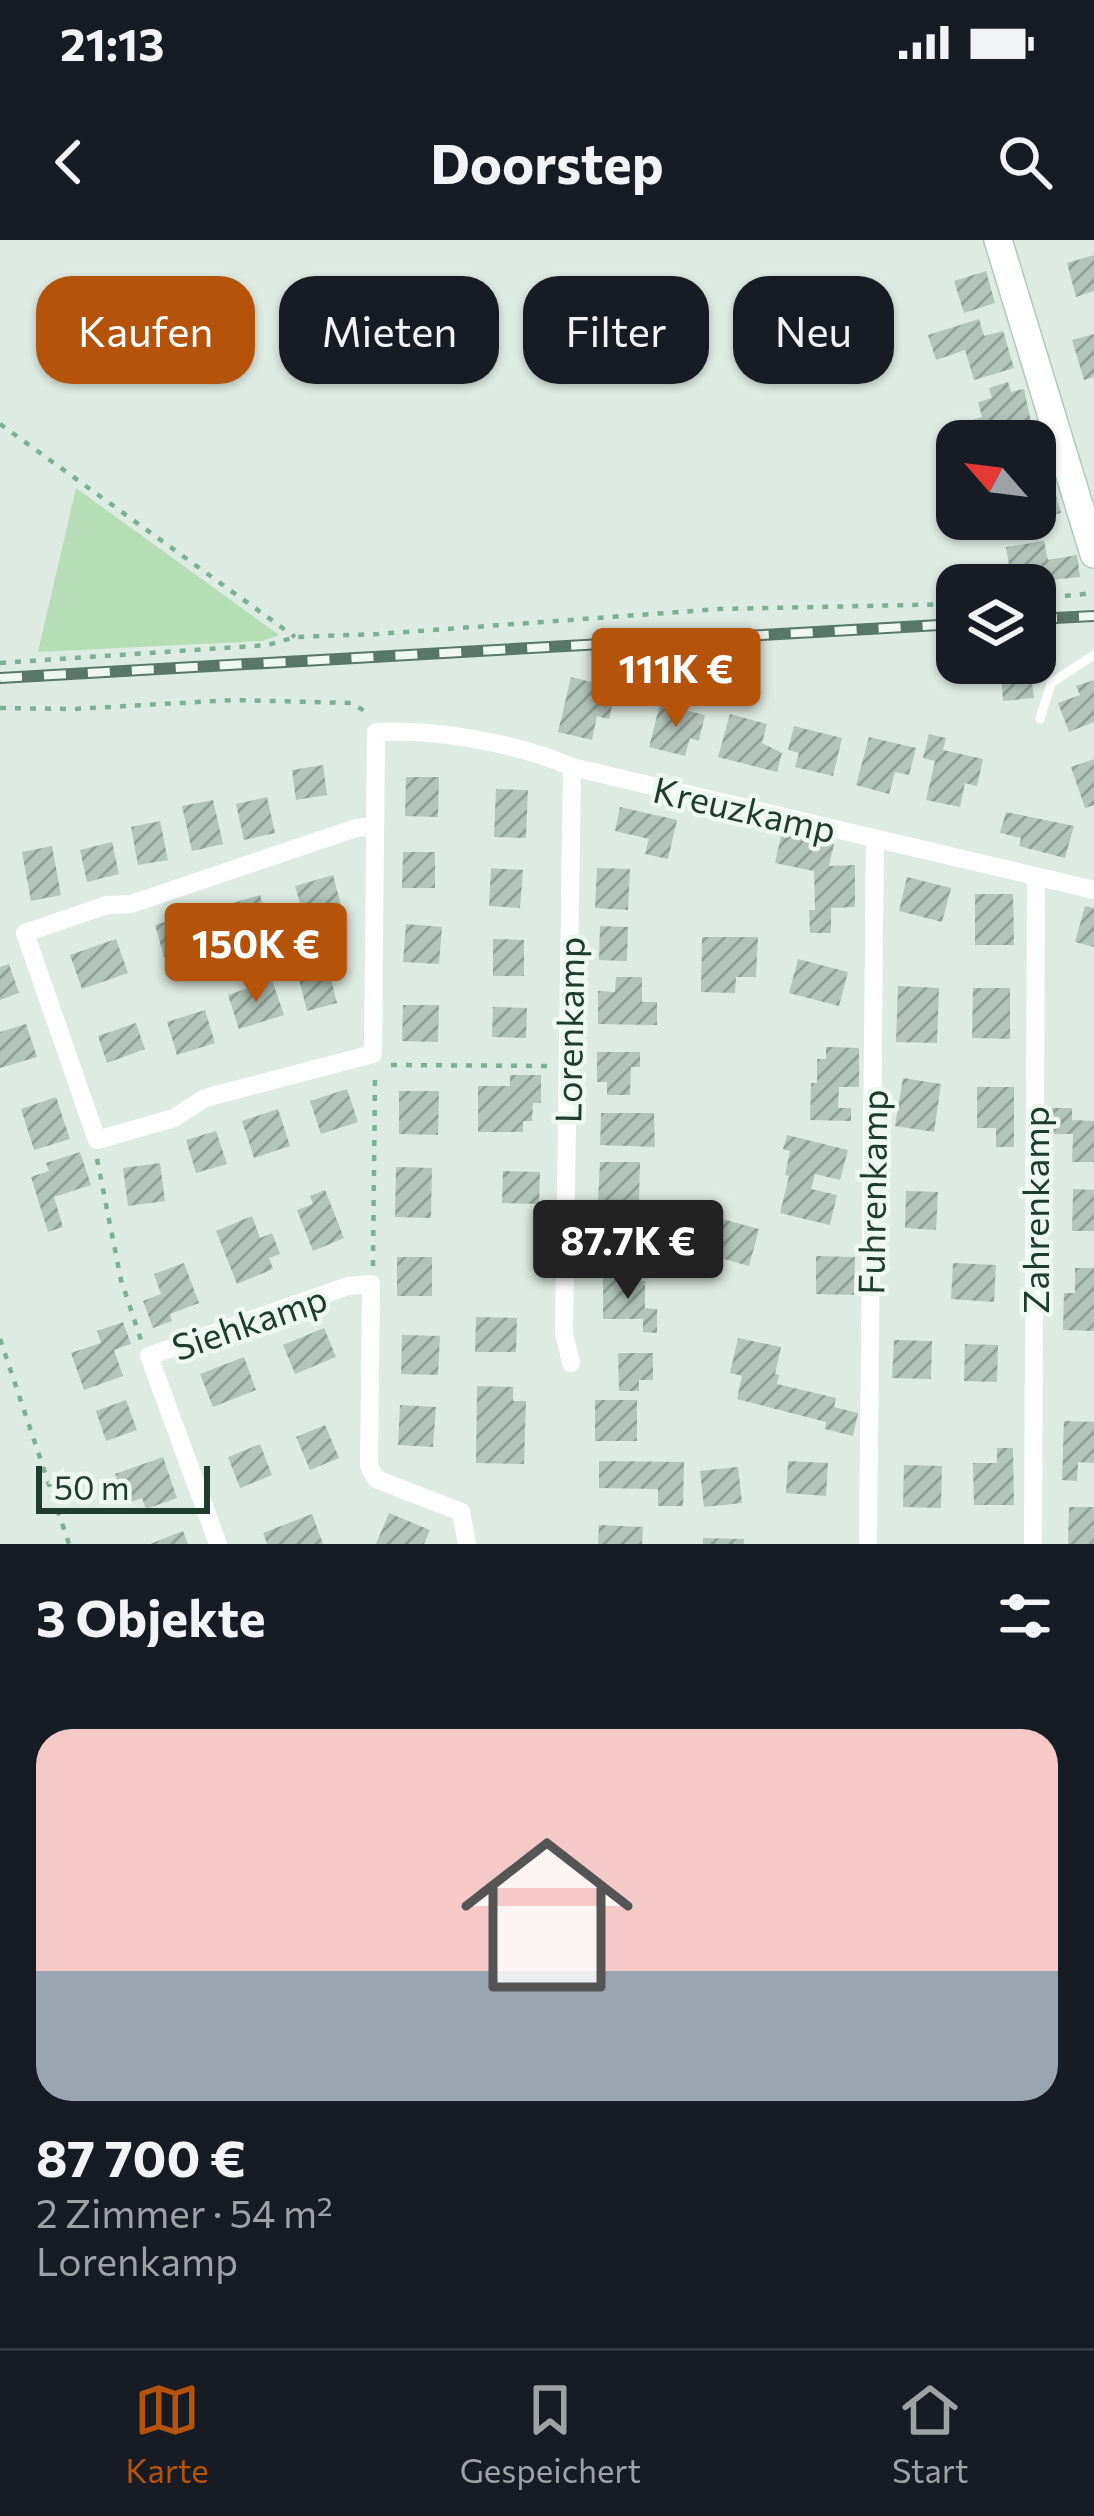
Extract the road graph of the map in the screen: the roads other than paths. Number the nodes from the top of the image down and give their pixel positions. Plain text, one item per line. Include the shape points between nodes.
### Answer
1 (998, 240) edge
2 (1094, 554) edge
3 (1094, 655) edge
4 (1040, 719) dead end
5 (572, 767) junction
6 (374, 826) junction
7 (874, 839) junction
8 (1036, 876) junction
9 (1094, 890) edge
10 (571, 1364) dead end
11 (218, 1544) edge
12 (467, 1544) edge
13 (868, 1544) edge
14 (1033, 1544) edge

1 - 2 main road
3 - 4 lane via 1051,682
5 - 6 street, Kreuzkamp via 428,731 376,732
5 - 7 street, Kreuzkamp
5 - 10 street, Lorenkamp via 564,1333
6 - 6 street via 25,933 97,1140 174,1118 205,1098 373,1054
7 - 8 street, Kreuzkamp
7 - 13 street, Fuhrenkamp
8 - 9 street, Kreuzkamp
8 - 14 street, Zahrenkamp
11 - 12 street, Siehkamp via 149,1356 371,1284 369,1466 376,1479 461,1512

